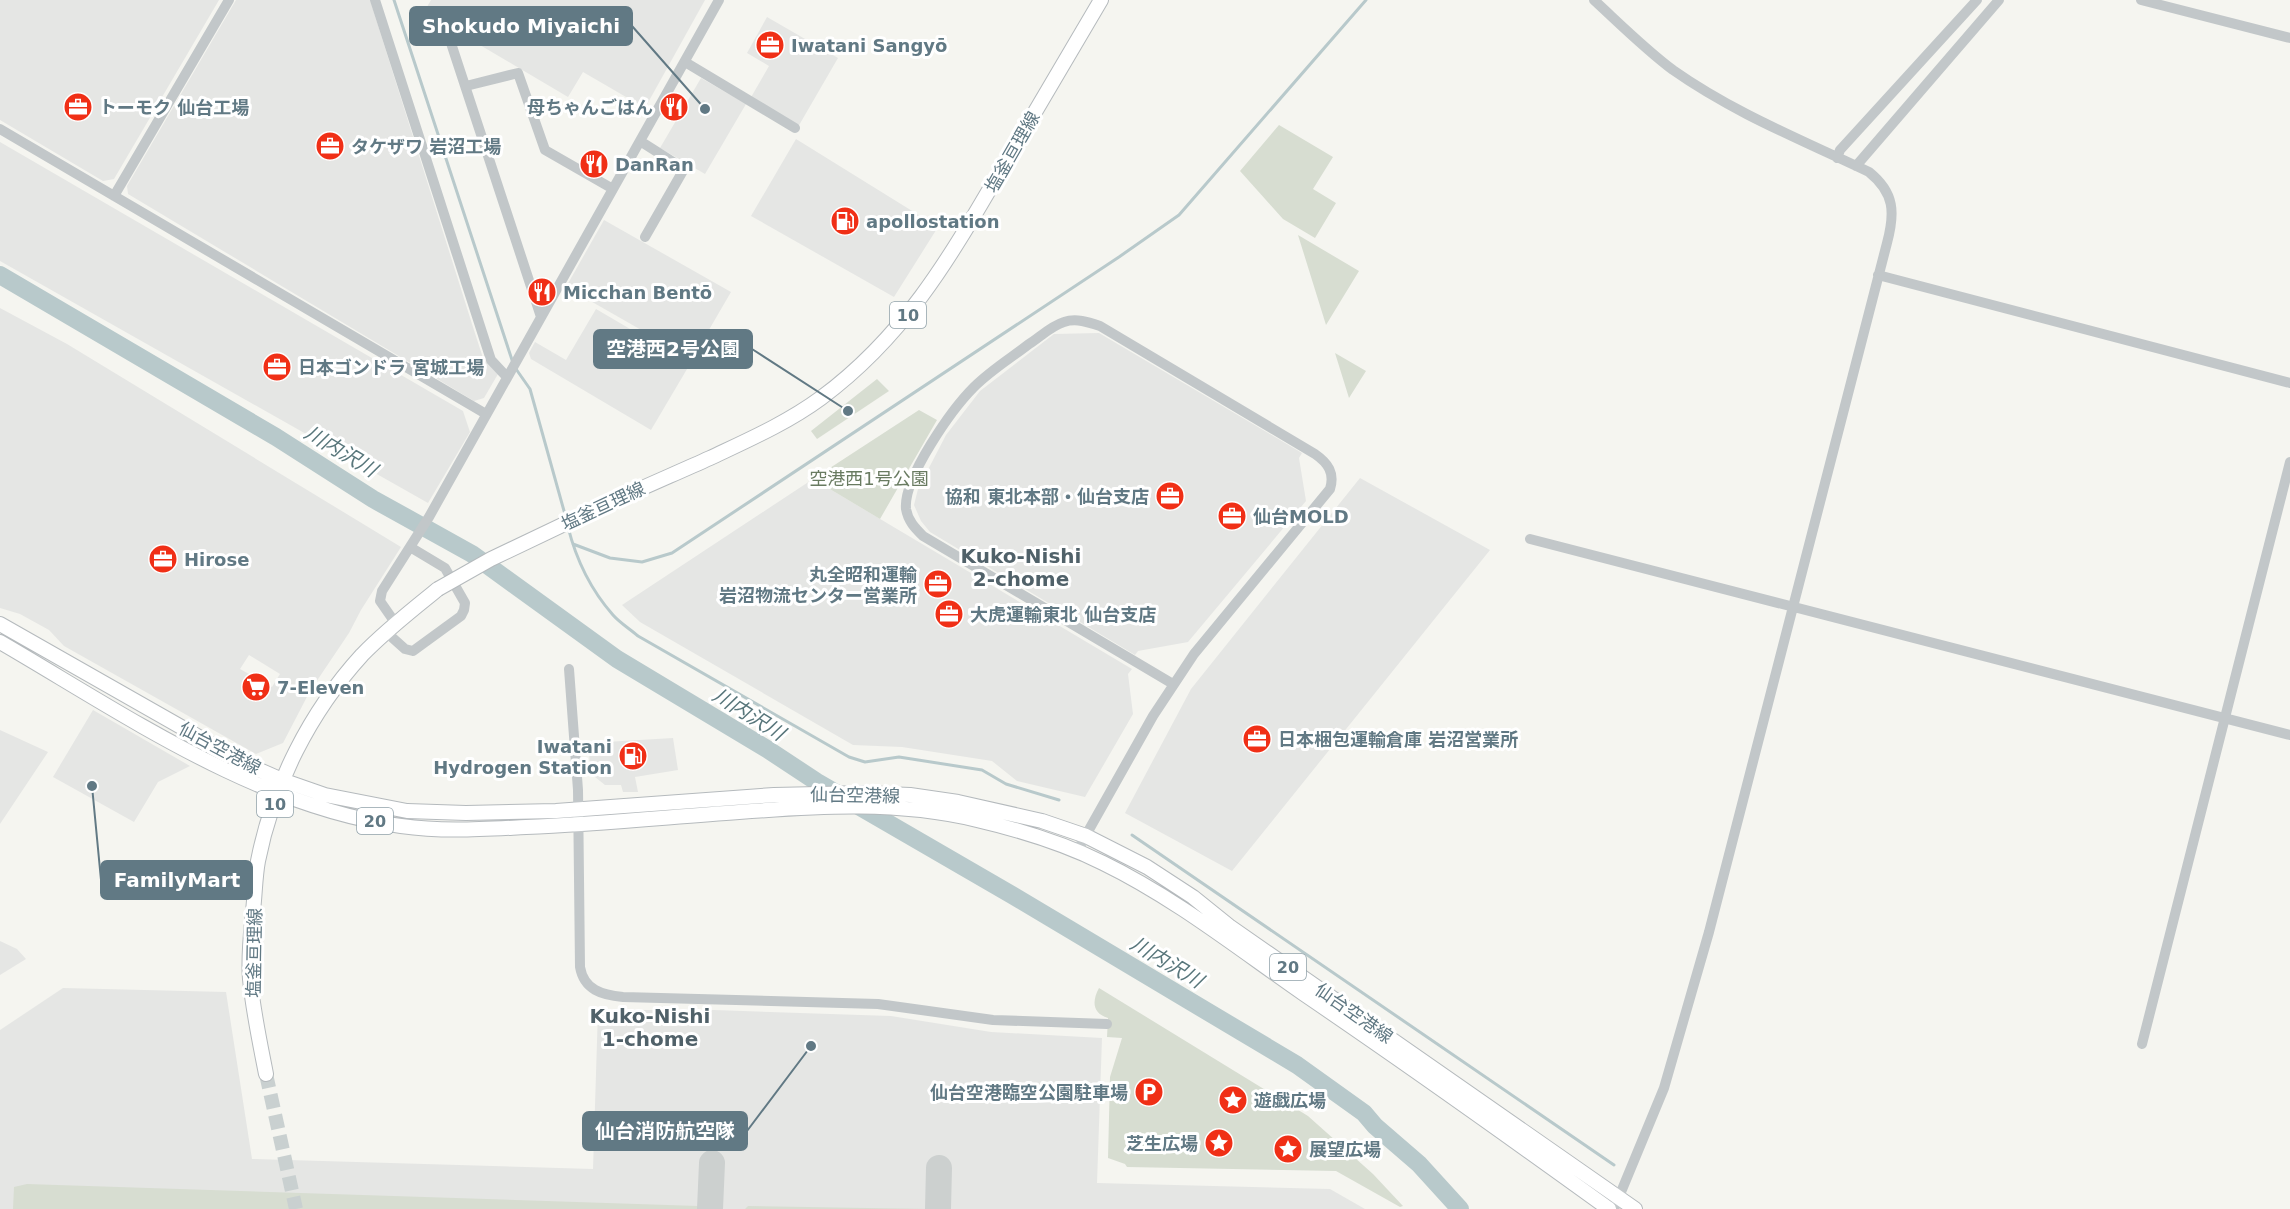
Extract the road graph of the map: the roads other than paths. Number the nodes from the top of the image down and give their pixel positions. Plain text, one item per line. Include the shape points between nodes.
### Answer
1 (229, 0) edge
2 (375, 0) edge
3 (719, 0) edge
4 (1101, 0) edge
5 (1594, 0) edge
6 (1977, 0) edge
7 (1999, 0) edge
8 (2141, 0) edge
9 (448, 34) dead end
10 (2290, 38) edge
11 (685, 62) junction
12 (466, 86) junction
13 (795, 128) dead end
14 (0, 129) edge
15 (640, 141) junction
16 (1837, 158) junction
17 (1856, 166) junction
18 (613, 189) junction
19 (114, 196) junction
20 (645, 237) dead end
21 (1878, 275) junction
22 (541, 317) junction
23 (507, 376) junction
24 (2290, 383) edge
25 (486, 414) junction
26 (2290, 462) edge
27 (1530, 539) dead end
28 (410, 547) junction
29 (1794, 607) junction
30 (0, 624) edge
31 (391, 628) junction
32 (0, 642) edge
33 (569, 669) dead end
34 (1173, 684) junction
35 (2224, 718) junction
36 (2290, 735) edge
37 (280, 787) junction
38 (579, 809) junction
39 (579, 824) junction
40 (1086, 836) junction
41 (1077, 851) junction
42 (1107, 1024) dead end
43 (2142, 1044) dead end
44 (266, 1074) tunnel mouth
45 (1617, 1203) edge
46 (1609, 1209) edge
47 (1635, 1209) edge

1 - 19 street
2 - 23 street via 491,360
3 - 11 street
4 - 31 main road, 塩釜亘理線 / 10, bridge via 957,245 922,297 862,366 789,420 491,559 438,589
5 - 16 street via 1672,69 1704,90 1758,121
6 - 16 street via 1840,150
7 - 17 street
8 - 10 street
9 - 12 street
11 - 13 street
11 - 15 street
12 - 18 street via 518,72 545,150
12 - 22 street
14 - 19 street
15 - 18 street
15 - 20 street via 684,169
16 - 17 street
17 - 21 street via 1880,181 1892,204 1892,224
18 - 22 street
19 - 25 street
21 - 24 street
21 - 29 street
22 - 23 street
23 - 25 street
25 - 28 street
26 - 35 street
27 - 29 street
28 - 31 street via 380,596
28 - 31 street via 445,568 465,603 464,610 413,651 405,649
29 - 35 street
29 - 45 street via 1664,1088
30 - 37 main road, 仙台空港線 / 20
31 - 37 main road, 塩釜亘理線 / 10 via 330,694 289,762
32 - 37 main road, 仙台空港線 / 20 via 229,772
33 - 38 street
34 - 34 street via 1330,489 1332,474 1328,464 1315,454 1100,326 1067,321 996,368 959,402 908,487 908,518 922,536
34 - 40 street
35 - 36 street
35 - 43 street
37 - 38 main road, 仙台空港線 / 20 via 407,811
37 - 39 main road, 仙台空港線 / 20 via 324,809 400,826 477,830
37 - 44 main road, 塩釜亘理線 / 10 via 258,864 251,938 250,977
38 - 39 street
38 - 40 main road, 仙台空港線 / 20 via 774,795 910,795 1042,821
39 - 41 main road, 仙台空港線 / 20 via 870,806 972,818
39 - 42 street via 580,967 586,983 599,993 623,997 878,1004 993,1020
40 - 41 street
40 - 45 main road, 仙台空港線 / 20 via 1147,867 1193,897
41 - 46 main road, 仙台空港線 / 20 via 1179,907
45 - 47 main road, 仙台空港線 / 20

